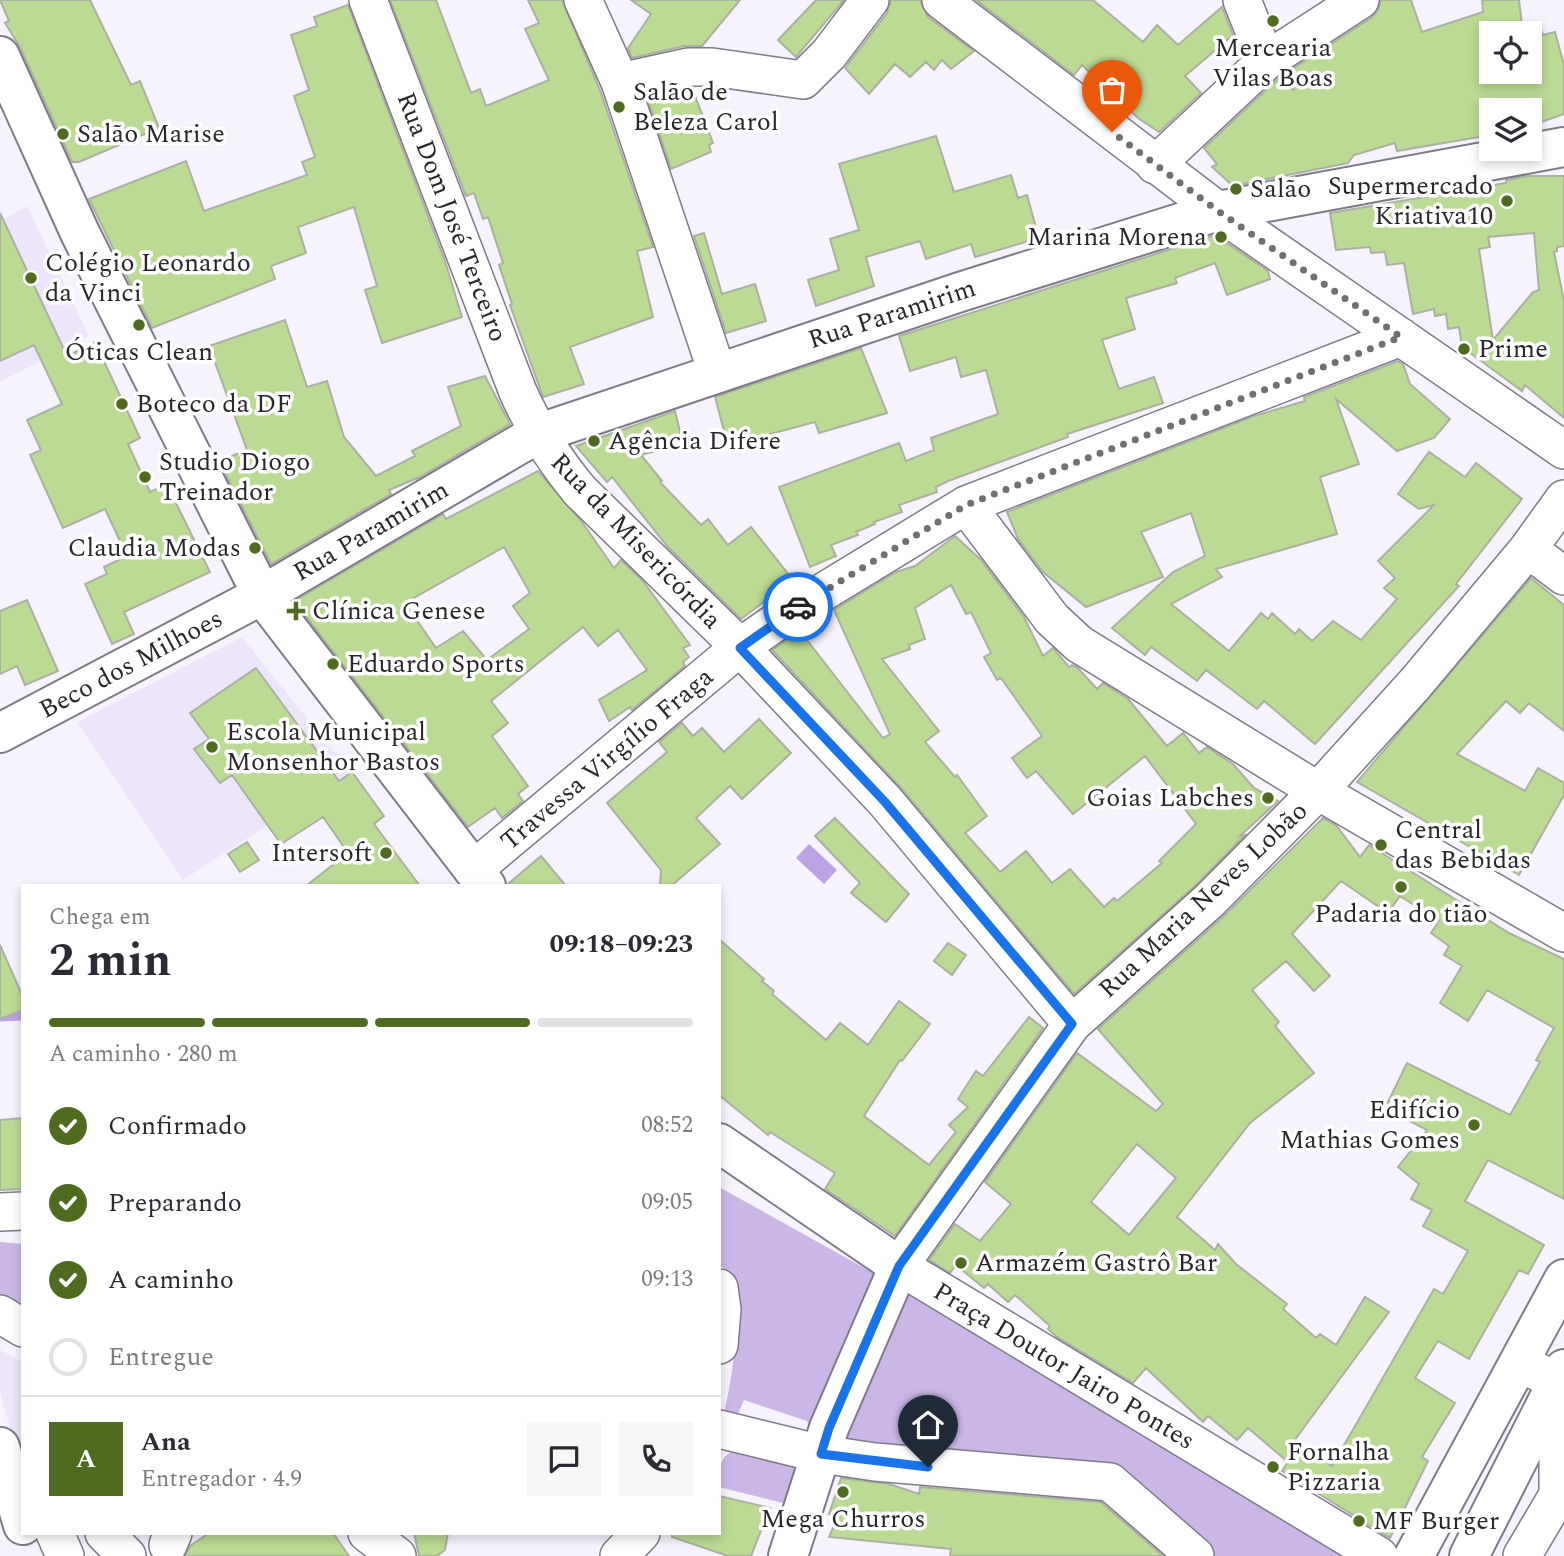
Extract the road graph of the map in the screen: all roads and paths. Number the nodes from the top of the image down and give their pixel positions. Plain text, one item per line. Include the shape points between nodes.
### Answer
1 (368, 0) edge
2 (583, 0) edge
3 (870, 0) edge
4 (940, 0) edge
5 (1242, 0) edge
6 (1360, 0) edge
7 (0, 57) edge
8 (1266, 61) junction
9 (620, 82) junction
10 (1564, 147) edge
11 (1155, 165) junction
12 (1218, 211) junction
13 (1401, 337) junction
14 (717, 372) junction
15 (537, 434) junction
16 (1564, 450) edge
17 (1564, 499) edge
18 (966, 505) junction
19 (1528, 549) junction
20 (1564, 576) edge
21 (262, 595) junction
22 (740, 648) junction
23 (0, 733) edge
24 (1318, 791) junction
25 (479, 878) edge
26 (1564, 933) edge
27 (1072, 1024) junction
28 (721, 1144) edge
29 (21, 1211) edge
30 (0, 1212) edge
31 (899, 1266) junction
32 (1564, 1279) edge
33 (721, 1302) edge
34 (0, 1314) edge
35 (721, 1321) edge
36 (21, 1327) edge
37 (1520, 1363) junction
38 (1561, 1375) edge
39 (721, 1429) edge
40 (0, 1446) edge
41 (21, 1451) edge
42 (821, 1454) junction
43 (1561, 1502) edge
44 (21, 1518) edge
45 (26, 1535) edge
46 (56, 1535) edge
47 (370, 1535) edge
48 (32, 1556) edge
49 (65, 1556) edge
50 (397, 1556) edge
51 (789, 1556) edge
52 (1195, 1556) edge
53 (1379, 1556) edge
54 (1414, 1556) edge
55 (1469, 1556) edge
56 (1522, 1556) edge

1 - 15 street, Rua Dom José Terceiro
2 - 9 street
3 - 9 street via 803,80 688,67
4 - 11 street
5 - 8 street
6 - 8 street
7 - 21 main road via 80,233
8 - 11 street
9 - 14 street
10 - 12 main road, Rua Paramirim
11 - 12 street
12 - 13 street
12 - 14 main road, Rua Paramirim
13 - 16 street
13 - 18 street, Travessa Virgílio Fraga
14 - 15 main road, Rua Paramirim
15 - 21 main road, Rua Paramirim
15 - 22 street, Rua da Misericórdia via 580,491
17 - 19 street, Rua Maria Neves Lobão
18 - 22 street, Travessa Virgílio Fraga
18 - 24 street via 1052,619 1079,644
19 - 20 street
19 - 24 street, Rua Maria Neves Lobão
21 - 23 main road, Beco dos Milhoes
21 - 25 main road
22 - 25 street, Travessa Virgílio Fraga
22 - 27 street, Rua da Misericórdia via 885,802
24 - 26 street
24 - 27 street, Rua Maria Neves Lobão via 1210,900
27 - 31 street, Rua Maria Neves Lobão
28 - 31 main road, Praça Doutor Jairo Pontes
29 - 30 street
31 - 42 main road
31 - 53 street, Praça Doutor Jairo Pontes
32 - 37 main road
33 - 35 street
34 - 36 street
37 - 38 street
37 - 54 main road
38 - 43 street
38 - 55 main road
39 - 42 street
40 - 41 street
40 - 44 main road
42 - 51 main road
42 - 52 street via 1110,1482
43 - 56 street
45 - 48 main road
46 - 49 street
47 - 50 street

